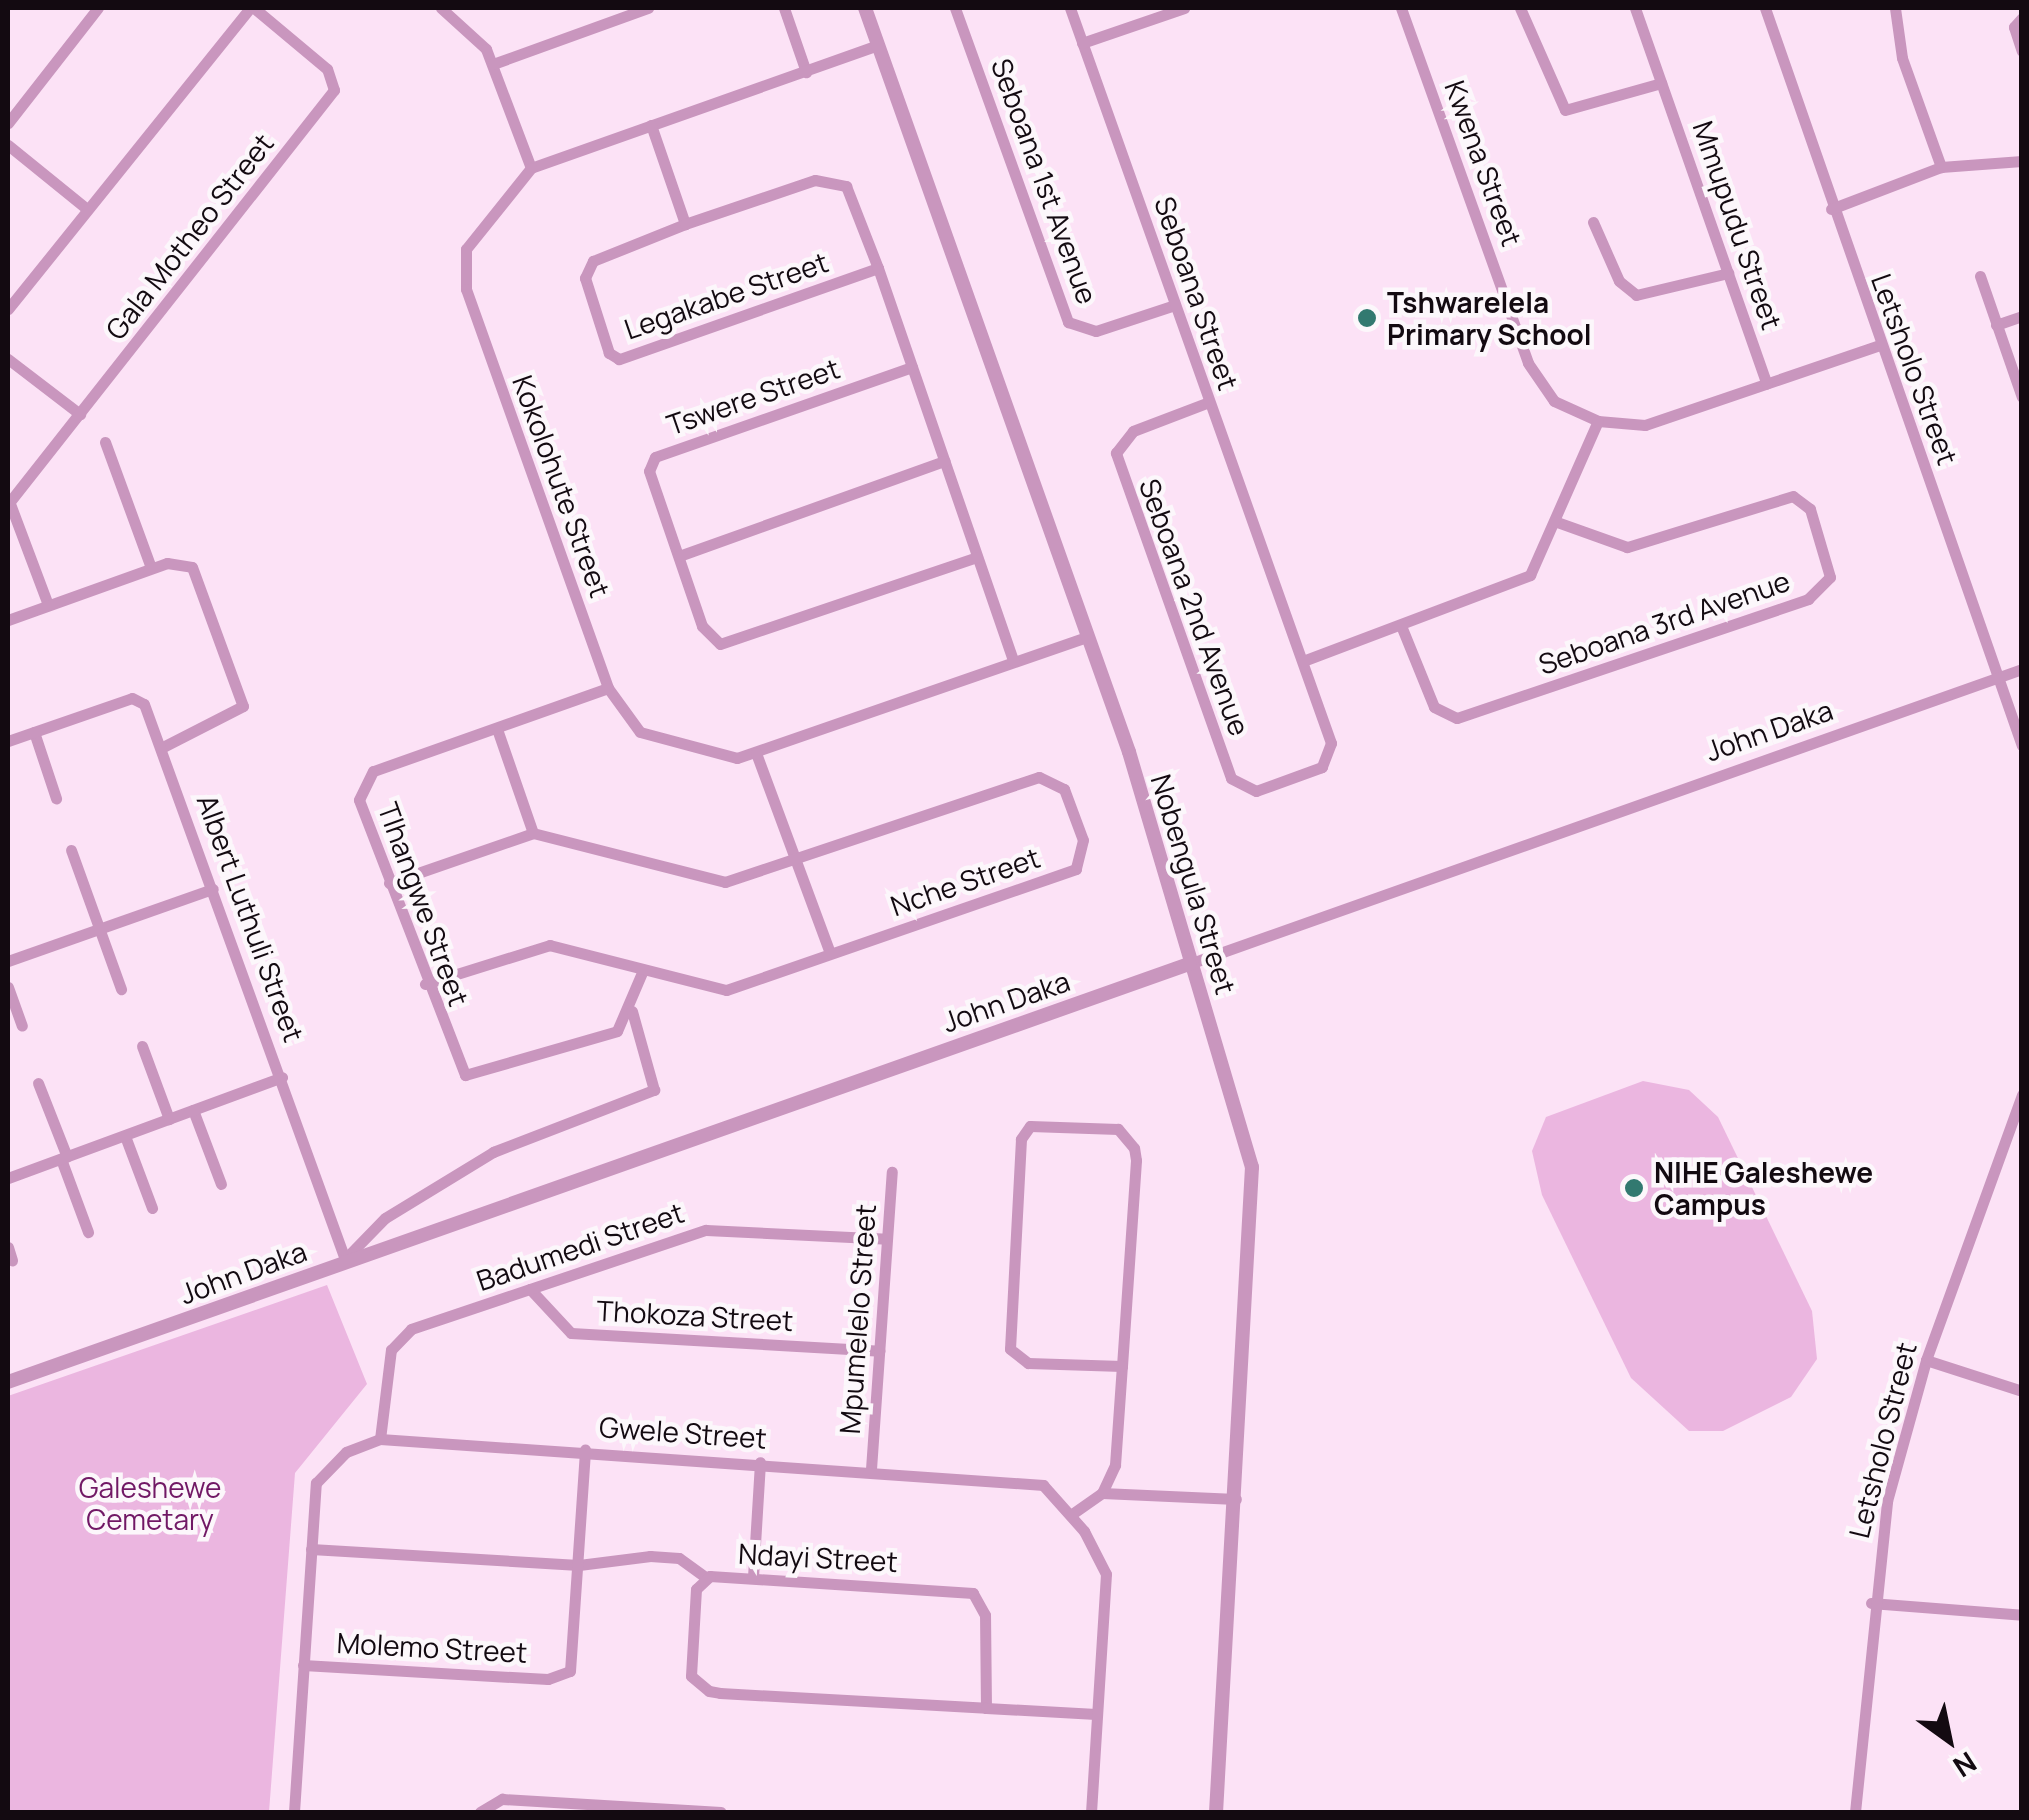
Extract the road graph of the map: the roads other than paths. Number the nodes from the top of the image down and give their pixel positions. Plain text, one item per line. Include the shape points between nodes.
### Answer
1 (98, 8) edge
2 (252, 8) edge
3 (441, 8) edge
4 (648, 8) edge
5 (784, 8) edge
6 (865, 8) edge
7 (955, 8) edge
8 (1070, 8) edge
9 (1184, 8) edge
10 (1401, 8) edge
11 (1520, 8) edge
12 (1634, 8) edge
13 (1765, 8) edge
14 (1895, 8) edge
15 (2022, 18) edge
16 (1082, 44) junction
17 (878, 46) junction
18 (2022, 50) edge
19 (492, 64) junction
20 (806, 72) junction
21 (1661, 83) junction
22 (8, 122) edge
23 (651, 124) junction
24 (8, 145) edge
25 (2022, 160) edge
26 (1941, 166) junction
27 (531, 168) junction
28 (87, 209) junction
29 (1831, 210) junction
30 (1593, 222) dead end
31 (686, 224) junction
32 (878, 268) junction
33 (1728, 273) junction
34 (1980, 276) dead end
35 (1175, 304) junction
36 (8, 309) edge
37 (2022, 316) edge
38 (1996, 325) junction
39 (1880, 345) junction
40 (8, 359) edge
41 (912, 367) junction
42 (1768, 384) junction
43 (2022, 397) edge
44 (1209, 402) junction
45 (80, 414) junction
46 (1598, 421) junction
47 (105, 442) dead end
48 (945, 462) junction
49 (8, 502) edge
50 (1557, 522) junction
51 (680, 556) junction
52 (977, 557) junction
53 (151, 568) junction
54 (48, 605) junction
55 (8, 620) edge
56 (1402, 628) junction
57 (1087, 637) junction
58 (1013, 661) junction
59 (1303, 661) junction
60 (2022, 669) edge
61 (1998, 677) junction
62 (608, 688) junction
63 (496, 729) junction
64 (34, 732) junction
65 (8, 741) edge
66 (2022, 746) edge
67 (162, 747) junction
68 (756, 753) junction
69 (1328, 761) joint
70 (56, 798) dead end
71 (533, 834) junction
72 (71, 850) dead end
73 (796, 860) junction
74 (390, 883) junction
75 (214, 889) junction
76 (98, 929) junction
77 (830, 953) junction
78 (8, 961) edge
79 (1189, 964) junction
80 (643, 970) junction
81 (426, 984) junction
82 (8, 987) edge
83 (121, 989) dead end
84 (632, 1011) junction
85 (22, 1026) dead end
86 (142, 1046) dead end
87 (282, 1078) junction
88 (38, 1082) dead end
89 (2022, 1095) edge
90 (194, 1110) junction
91 (169, 1119) junction
92 (125, 1136) junction
93 (64, 1158) junction
94 (892, 1172) dead end
95 (8, 1178) edge
96 (221, 1184) dead end
97 (152, 1208) dead end
98 (88, 1232) dead end
99 (887, 1239) junction
100 (346, 1260) junction
101 (530, 1289) junction
102 (878, 1351) junction
103 (1926, 1360) junction
104 (1122, 1366) junction
105 (8, 1382) edge
106 (2022, 1391) edge
107 (380, 1439) junction
108 (585, 1450) junction
109 (760, 1462) junction
110 (872, 1469) junction
111 (1102, 1493) junction
112 (1236, 1499) junction
113 (1072, 1514) junction
114 (312, 1549) junction
115 (580, 1565) junction
116 (705, 1577) junction
117 (753, 1577) junction
118 (1870, 1603) junction
119 (2022, 1614) edge
120 (303, 1665) junction
121 (986, 1708) junction
122 (1096, 1714) junction
123 (294, 1812) edge
124 (480, 1812) edge
125 (720, 1812) edge
126 (1091, 1812) edge
127 (1216, 1812) edge
128 (1855, 1812) edge

1 - 22 street
2 - 28 street
2 - 45 street, Gala Motheo Street via 327,68 334,90
3 - 19 street
4 - 19 street
5 - 20 street
6 - 17 street, Nobengula Street
7 - 35 street, Seboana 1st Avenue via 1068,322 1096,331
8 - 16 street
9 - 16 street
10 - 46 street, Kwena Street via 1536,382
11 - 21 street via 1564,110
12 - 21 street, Mmupudu Street
13 - 29 street, Letsholo Street
14 - 26 street via 1902,58
15 - 18 street via 2014,28
16 - 35 street, Seboana Street
17 - 20 street
17 - 57 street, Nobengula Street
19 - 27 street
20 - 23 street
21 - 33 street, Mmupudu Street
23 - 27 street
23 - 31 street
24 - 28 street
25 - 26 street
26 - 29 street
27 - 62 street, Kokolohute Street via 460,269
28 - 36 street
29 - 39 street, Letsholo Street
30 - 33 street via 1619,281 1636,295
31 - 32 street, Legakabe Street via 832,179 850,192
31 - 32 street, Legakabe Street via 589,266 586,290 613,359
32 - 41 street, Legakabe Street
33 - 42 street, Mmupudu Street
34 - 38 street
35 - 44 street, Seboana Street
37 - 38 street
38 - 43 street
39 - 42 street, Kwena Street
39 - 61 street, Letsholo Street
40 - 45 street
41 - 48 street, Legakabe Street
41 - 51 street, Tswere Street via 650,460
42 - 46 street, Kwena Street via 1645,425
44 - 59 street, Seboana Street
44 - 69 street, Seboana 2nd Avenue via 1126,435 1118,464 1231,778 1256,791
45 - 49 street, Gala Motheo Street
46 - 50 street
47 - 53 street
48 - 51 street
48 - 52 street, Legakabe Street
49 - 54 street
50 - 56 street via 1520,583
50 - 56 street, Seboana 3rd Avenue via 1627,548 1793,496 1810,509 1830,576 1808,599 1457,718 1434,707
51 - 52 street, Tswere Street via 706,634 730,644
52 - 58 street, Legakabe Street
53 - 54 street
53 - 67 street via 182,562 198,572 243,702 231,720
54 - 55 street
56 - 59 street
57 - 58 street, Kokolohute Street
57 - 79 street, Nobengula Street
58 - 68 street, Kokolohute Street
59 - 69 street, Seboana Street via 1331,743
60 - 61 street, John Daka
61 - 66 street, Letsholo Street
61 - 79 street, John Daka
62 - 63 street, Tlhangwe Street
62 - 68 street, Kokolohute Street via 640,732 716,756
63 - 71 street
63 - 74 street, Tlhangwe Street via 360,784
64 - 65 street, Albert Luthuli Street
64 - 67 street, Albert Luthuli Street via 132,698 144,704
64 - 70 street
67 - 75 street, Albert Luthuli Street
68 - 73 street
71 - 73 street, Nche Street via 715,883
71 - 74 street
72 - 76 street
73 - 77 street
73 - 77 street, Nche Street via 1040,777 1057,780 1076,823 1084,853 1076,868
74 - 81 street, Tlhangwe Street
75 - 76 street
75 - 87 street, Albert Luthuli Street
76 - 78 street
76 - 83 street
77 - 80 street, Nche Street via 726,990
79 - 100 street, John Daka
79 - 112 street, Nobengula Street via 1256,1198
80 - 81 street, Nche Street via 540,945
80 - 84 street
81 - 84 street, Tlhangwe Street via 456,1067 474,1077 610,1034
82 - 85 street
84 - 100 street via 654,1090 493,1152 385,1218
86 - 91 street
87 - 90 street
87 - 100 street, Albert Luthuli Street
88 - 93 street
89 - 103 street, Letsholo Street
90 - 91 street
90 - 96 street
91 - 92 street
92 - 93 street
92 - 97 street
93 - 95 street
93 - 98 street
94 - 99 street, Mpumelelo Street
99 - 101 street, Badumedi Street via 706,1230
99 - 102 street, Mpumelelo Street
100 - 105 street, John Daka
101 - 102 street, Thokoza Street via 571,1333
101 - 107 street, Badumedi Street via 401,1334
102 - 110 street, Mpumelelo Street
103 - 106 street
103 - 118 street, Letsholo Street
104 - 104 street via 1132,1138 1118,1128 1030,1126 1021,1139 1010,1349 1028,1363
104 - 111 street via 1115,1465
107 - 108 street, Gwele Street
107 - 114 street via 320,1475
108 - 109 street, Gwele Street
108 - 115 street, Molemo Street
109 - 110 street, Gwele Street
109 - 117 street
110 - 113 street, Gwele Street via 1024,1479
111 - 112 street
111 - 113 street
112 - 127 street, Nobengula Street
113 - 122 street, Gwele Street via 1106,1574
114 - 115 street
114 - 120 street
115 - 116 street via 601,1556 679,1558
115 - 120 street, Molemo Street via 573,1664 558,1678
116 - 117 street, Ndayi Street
116 - 121 street, Ndayi Street via 694,1596 692,1648 700,1688
117 - 121 street, Ndayi Street via 973,1594 985,1616
118 - 119 street
118 - 128 street, Letsholo Street
120 - 123 street
121 - 122 street, Ndayi Street
122 - 126 street, Gwele Street
124 - 125 street via 502,1799

